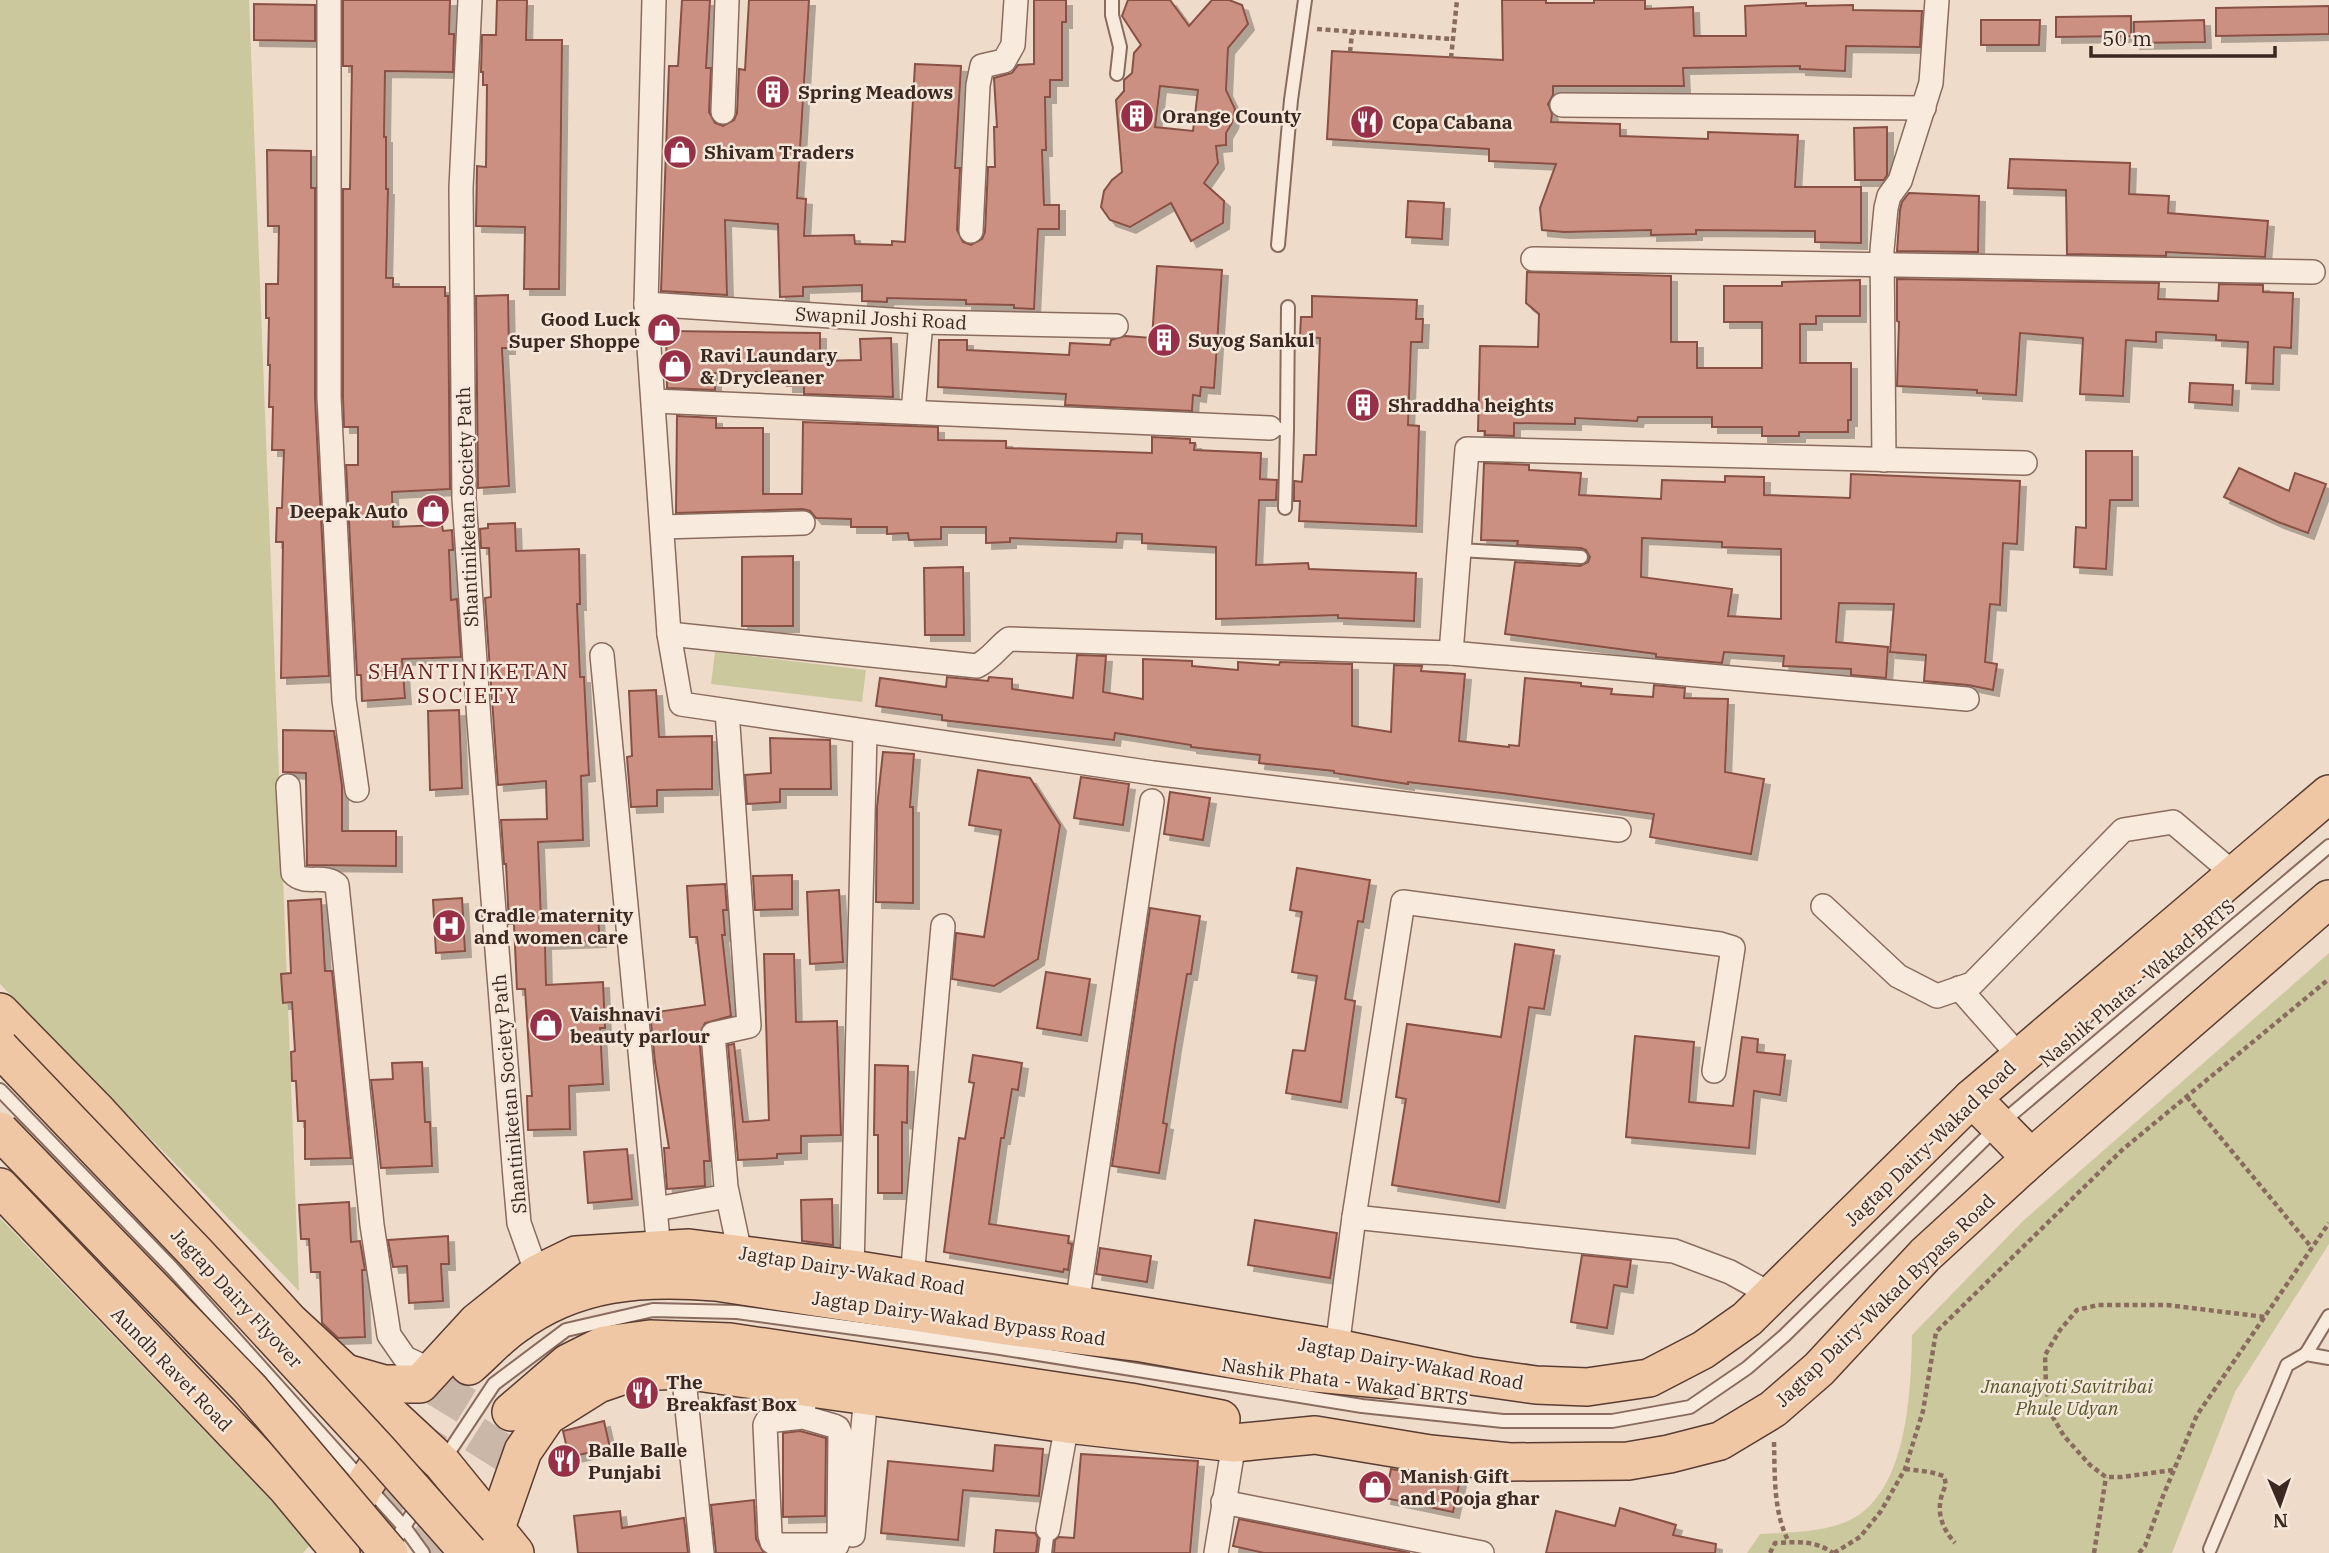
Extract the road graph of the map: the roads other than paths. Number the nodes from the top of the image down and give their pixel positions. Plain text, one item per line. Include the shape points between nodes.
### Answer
1 (329, 0) edge
2 (470, 0) edge
3 (654, 0) edge
4 (727, 0) edge
5 (1016, 0) edge
6 (1112, 0) edge
7 (1305, 0) edge
8 (1937, 0) edge
9 (1117, 74) dead end
10 (1562, 105) dead end
11 (1924, 108) junction
12 (723, 112) dead end
13 (971, 232) dead end
14 (1278, 245) dead end
15 (1532, 259) dead end
16 (1882, 265) junction
17 (2313, 272) dead end
18 (646, 304) junction
19 (1288, 307) dead end
20 (921, 322) junction
21 (1116, 326) dead end
22 (654, 401) junction
23 (913, 412) junction
24 (1279, 429) junction
25 (1884, 460) junction
26 (2025, 463) dead end
27 (1285, 508) dead end
28 (803, 523) dead end
29 (662, 527) junction
30 (1459, 550) junction
31 (1581, 557) dead end
32 (668, 634) junction
33 (1451, 653) junction
34 (603, 655) dead end
35 (1967, 699) dead end
36 (727, 711) junction
37 (865, 733) junction
38 (288, 786) dead end
39 (357, 790) dead end
40 (2329, 793) edge
41 (1152, 801) dead end
42 (1619, 830) dead end
43 (2329, 846) edge
44 (2234, 874) junction
45 (2329, 900) edge
46 (1823, 906) dead end
47 (943, 926) dead end
48 (1959, 988) junction
49 (0, 1012) edge
50 (0, 1048) edge
51 (2020, 1057) junction
52 (1714, 1071) dead end
53 (0, 1090) edge
54 (1972, 1098) junction
55 (2000, 1124) junction
56 (0, 1131) edge
57 (2031, 1158) junction
58 (0, 1188) edge
59 (727, 1196) junction
60 (656, 1209) junction
61 (1354, 1217) junction
62 (659, 1250) junction
63 (740, 1253) junction
64 (852, 1269) junction
65 (537, 1274) junction
66 (912, 1278) junction
67 (1772, 1295) junction
68 (1077, 1305) junction
69 (2329, 1316) edge
70 (1337, 1348) junction
71 (2306, 1354) junction
72 (2329, 1358) edge
73 (470, 1366) tunnel mouth
74 (683, 1370) junction
75 (342, 1372) junction
76 (1472, 1376) junction
77 (427, 1378) junction
78 (866, 1395) junction
79 (804, 1402) junction
80 (511, 1412) tunnel mouth
81 (1067, 1424) junction
82 (404, 1426) junction
83 (1315, 1435) junction
84 (1234, 1443) junction
85 (436, 1474) junction
86 (366, 1483) junction
87 (1223, 1502) junction
88 (1048, 1529) joint
89 (394, 1544) edge
90 (495, 1545) edge
91 (334, 1550) edge
92 (851, 1550) dead end
93 (2213, 1552) edge
94 (424, 1553) edge
95 (469, 1553) edge
96 (702, 1553) edge
97 (1045, 1553) edge
98 (1216, 1553) edge
99 (1482, 1553) edge

1 - 39 street via 329,397 344,700
2 - 65 street, Shantiniketan Society Path via 461,188 464,498 519,1223
3 - 18 street
4 - 12 street
5 - 13 street via 1013,45 1004,61 982,66 978,85
6 - 9 lane via 1120,47
7 - 14 lane
8 - 11 street via 1931,83
10 - 11 street
11 - 16 street via 1900,181 1889,196
15 - 16 street
16 - 17 street
16 - 25 street
18 - 20 street, Swapnil Joshi Road
18 - 22 street
19 - 24 lane
20 - 21 street, Swapnil Joshi Road
20 - 23 street
22 - 23 street
22 - 29 street
23 - 24 street
24 - 27 lane
25 - 26 street
25 - 30 street via 1467,449
28 - 29 street
29 - 32 street
30 - 31 lane
30 - 33 street
32 - 33 street via 977,666 1009,639
32 - 36 street via 681,704
33 - 35 street
34 - 60 street
36 - 37 street
36 - 59 street via 749,1026 713,1034
37 - 42 street
37 - 64 street
38 - 77 street via 293,873 301,879 331,880 337,885 372,1225 389,1335
40 - 44 main road, Jagtap Dairy-Wakad Road
41 - 68 street
43 - 55 lane, Nashik Phata - Wakad BRTS
44 - 48 street via 2173,822 2123,830 1972,984
44 - 51 main road, Jagtap Dairy-Wakad Road
45 - 57 main road, Jagtap Dairy-Wakad Bypass Road
46 - 48 street via 1898,976 1937,996
47 - 66 street
48 - 51 street
49 - 75 main road
50 - 95 main road, Jagtap Dairy Flyover, bridge via 197,1254
51 - 54 main road, Jagtap Dairy-Wakad Road
52 - 61 street via 1733,948 1403,902
53 - 86 lane via 172,1268
54 - 55 main road
54 - 67 main road, Jagtap Dairy-Wakad Road
55 - 57 main road
55 - 85 lane, Nashik Phata - Wakad BRTS via 1784,1336 1690,1407 1612,1422 1503,1421 1362,1406 994,1347 750,1314 653,1310 566,1330 494,1384
56 - 89 main road, bridge
57 - 83 main road, Jagtap Dairy-Wakad Bypass Road via 1925,1255 1819,1369 1773,1409 1720,1441 1628,1461 1510,1462
58 - 91 main road, Aundh Ravet Road via 286,1487
59 - 60 street
59 - 63 street
60 - 62 street
61 - 67 street via 1674,1251 1730,1272
61 - 70 street
62 - 63 main road, Jagtap Dairy-Wakad Road
62 - 65 main road, Jagtap Dairy-Wakad Road via 576,1255
63 - 64 main road, Jagtap Dairy-Wakad Road
64 - 66 main road, Jagtap Dairy-Wakad Road
65 - 77 main road, Jagtap Dairy-Wakad Road via 477,1322
66 - 68 main road, Jagtap Dairy-Wakad Road
67 - 76 main road, Jagtap Dairy-Wakad Road via 1723,1338 1648,1378 1587,1387
68 - 70 main road, Jagtap Dairy-Wakad Road
69 - 71 lane
70 - 76 main road, Jagtap Dairy-Wakad Road
71 - 72 lane
71 - 93 lane via 2287,1365
73 - 76 main road, Jagtap Dairy-Wakad Bypass Road via 514,1325 562,1297 620,1281 671,1278 1142,1343 1305,1371 1389,1380
74 - 79 main road
74 - 90 main road via 633,1372 598,1384 547,1416 523,1451
74 - 96 street
75 - 77 main road via 384,1384
75 - 82 main road
77 - 82 main road
78 - 79 main road
78 - 81 main road
78 - 92 street
79 - 79 street via 765,1425 770,1535 777,1545 837,1545 840,1433
80 - 83 main road via 568,1363 604,1345 650,1339 730,1342 1130,1402
81 - 84 main road
81 - 88 street
82 - 85 main road
82 - 86 main road
83 - 84 main road
84 - 87 street
85 - 89 lane, Nashik Phata - Wakad BRTS
85 - 90 main road
86 - 89 lane
86 - 91 main road
87 - 98 street
87 - 99 street
88 - 97 lane
89 - 94 lane

